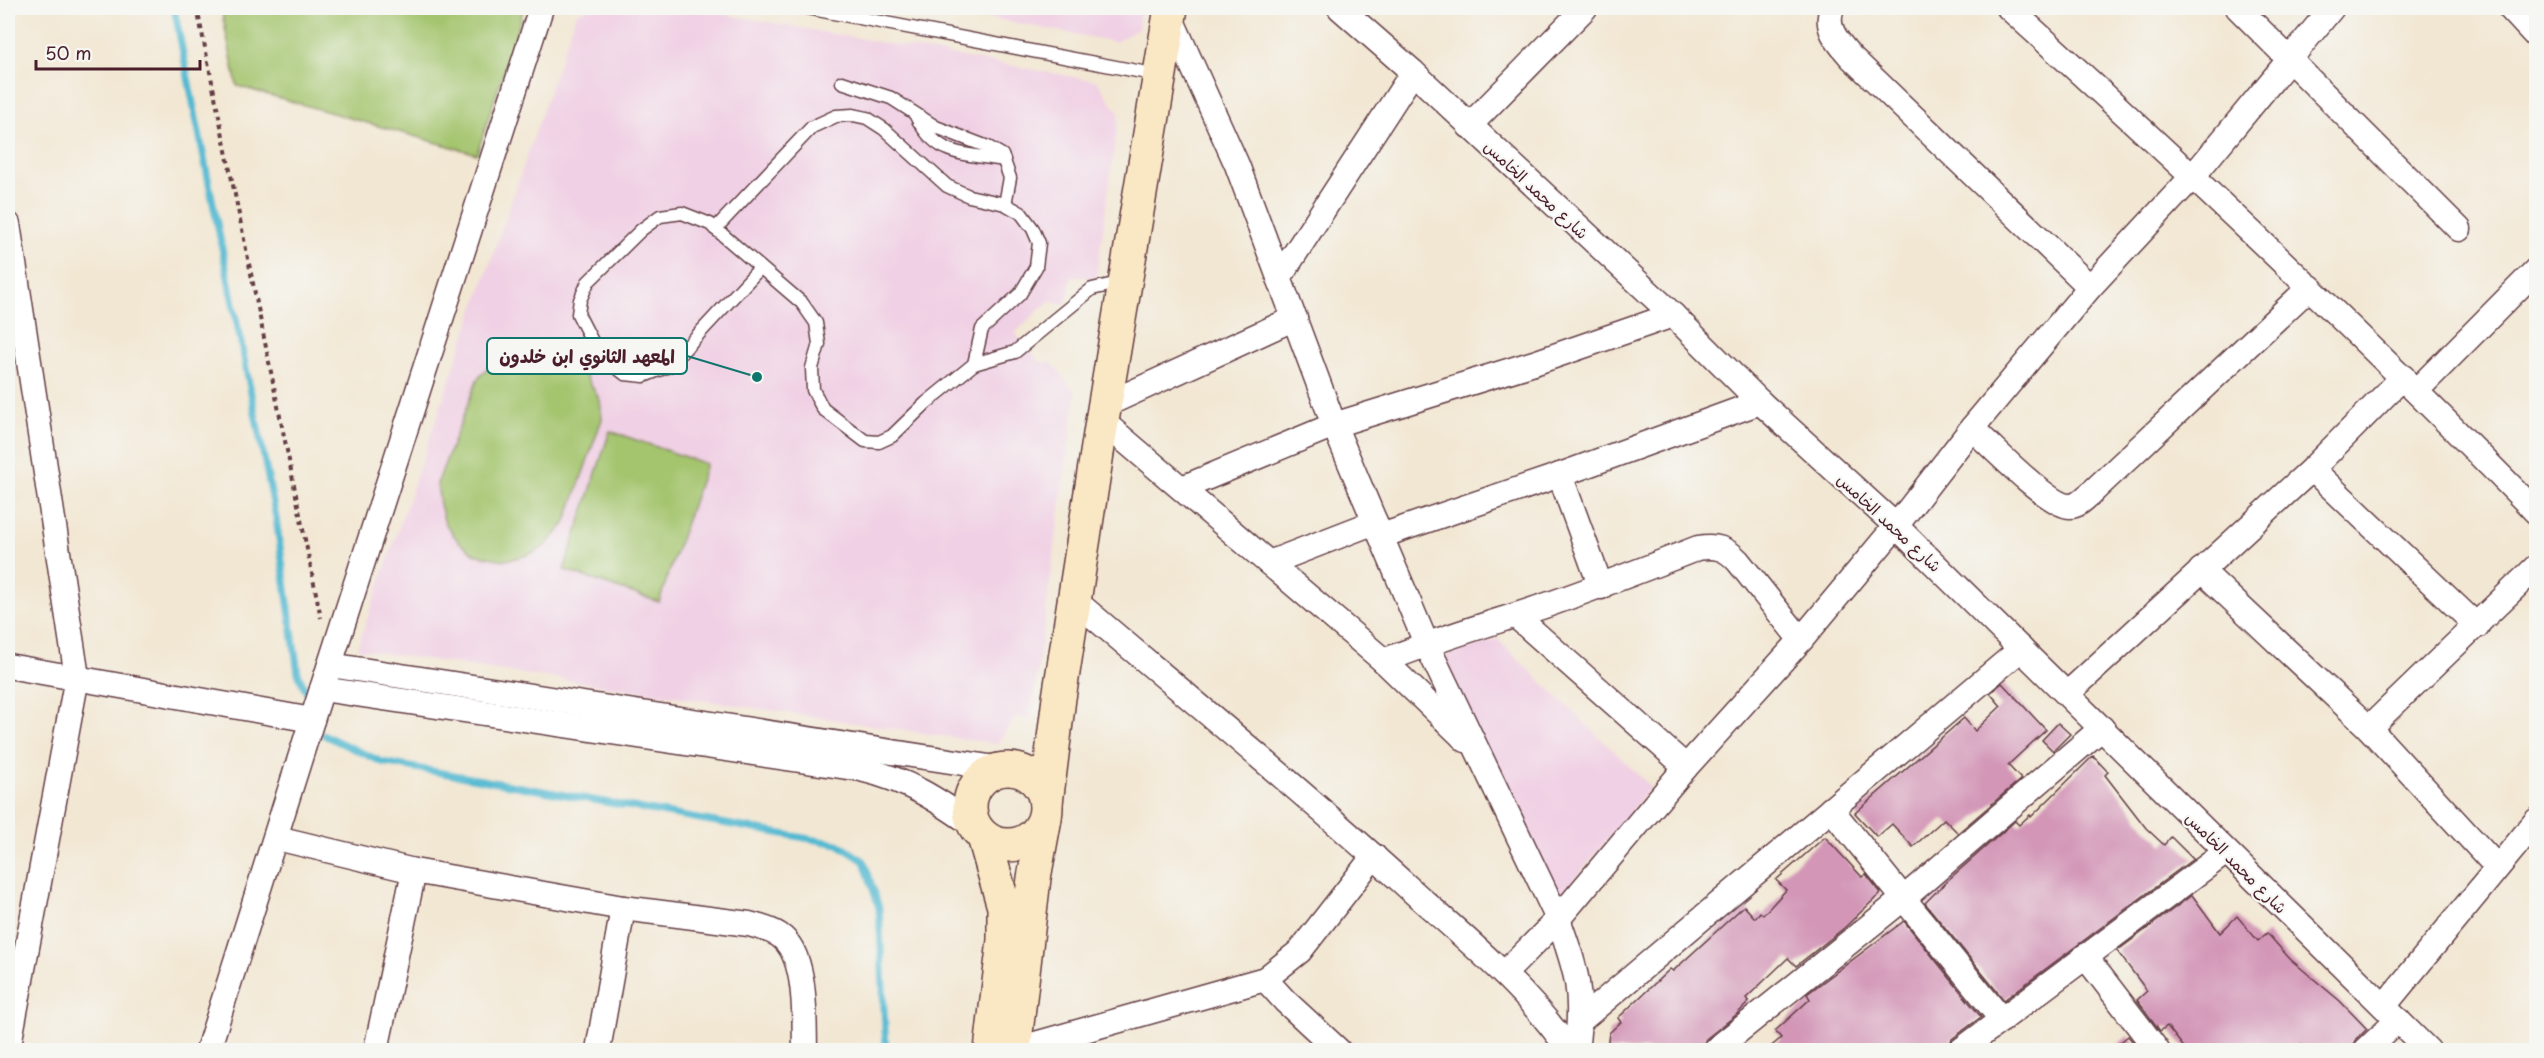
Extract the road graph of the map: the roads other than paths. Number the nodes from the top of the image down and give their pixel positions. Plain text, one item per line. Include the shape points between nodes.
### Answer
1 (541, 8) edge
2 (807, 8) edge
3 (1340, 8) edge
4 (1585, 8) edge
5 (1832, 8) edge
6 (2009, 8) edge
7 (2238, 8) edge
8 (2332, 8) edge
9 (2510, 8) edge
10 (1170, 11) edge
11 (2536, 36) edge
12 (2290, 58) junction
13 (1413, 72) junction
14 (1159, 76) junction
15 (842, 82) dead end
16 (915, 113) junction
17 (1469, 126) junction
18 (1004, 160) junction
19 (2194, 176) junction
20 (1005, 204) junction
21 (8, 224) edge
22 (715, 229) junction
23 (2459, 229) dead end
24 (760, 268) junction
25 (2536, 270) edge
26 (1280, 278) junction
27 (1124, 282) junction
28 (2090, 287) junction
29 (2310, 287) junction
30 (1673, 315) junction
31 (1294, 318) junction
32 (974, 364) junction
33 (2410, 383) junction
34 (1760, 402) junction
35 (1104, 413) junction
36 (1334, 425) junction
37 (1972, 428) junction
38 (2312, 469) junction
39 (1560, 475) junction
40 (1182, 488) junction
41 (2535, 509) edge
42 (1896, 526) junction
43 (1378, 529) junction
44 (1269, 563) junction
45 (2536, 567) edge
46 (2201, 570) junction
47 (1601, 587) junction
48 (1074, 600) junction
49 (1516, 616) junction
50 (2476, 626) junction
51 (1801, 640) junction
52 (1426, 643) junction
53 (2021, 649) junction
54 (1384, 662) junction
55 (330, 665) junction
56 (8, 666) edge
57 (77, 676) junction
58 (322, 689) junction
59 (2067, 694) junction
60 (1059, 698) junction
61 (312, 720) junction
62 (2102, 728) junction
63 (2369, 728) junction
64 (1476, 750) junction
65 (1686, 767) junction
66 (1004, 769) junction
67 (1046, 809) junction
68 (1831, 809) junction
69 (2536, 821) edge
70 (980, 832) junction
71 (277, 838) junction
72 (2226, 852) junction
73 (1374, 856) junction
74 (2497, 867) junction
75 (414, 871) junction
76 (1903, 899) junction
77 (623, 908) junction
78 (1558, 919) junction
79 (2085, 956) junction
80 (1504, 974) junction
81 (1265, 979) junction
82 (2391, 1013) junction
83 (2001, 1020) junction
84 (1580, 1021) junction
85 (1988, 1042) edge
86 (8, 1050) edge
87 (208, 1050) edge
88 (376, 1050) edge
89 (598, 1050) edge
90 (805, 1050) edge
91 (991, 1050) edge
92 (1014, 1050) edge
93 (1338, 1050) edge
94 (1569, 1050) edge
95 (1576, 1050) edge
96 (1715, 1050) edge
97 (1961, 1050) edge
98 (2157, 1050) edge
99 (2366, 1050) edge
100 (2428, 1050) edge

1 - 55 street
2 - 14 lane
3 - 13 street, شارع محمد الخامس
4 - 17 street
5 - 28 street via 1830,29 1851,57
6 - 19 street
7 - 12 street
8 - 12 street
9 - 11 street
10 - 14 street
10 - 26 street via 1238,165
12 - 19 street
12 - 23 street
13 - 17 street, شارع محمد الخامس
13 - 26 street
14 - 27 street
15 - 16 lane via 891,98
16 - 18 lane via 936,127 988,147
16 - 18 lane via 923,131 943,149
17 - 30 street, شارع محمد الخامس
18 - 20 lane via 1010,178
19 - 28 street
19 - 29 street
20 - 22 lane via 969,196 947,186 867,118 836,116 812,127
20 - 32 lane via 1021,213 1033,229 1039,243 1036,267 1020,294 982,330
21 - 57 street
22 - 24 lane
22 - 24 lane via 682,213 660,216 588,282 578,314 598,352 625,374 644,376 669,366
24 - 32 lane via 802,303 816,323 819,344 812,368 813,390 823,409 865,441 879,442 892,436
25 - 33 street
26 - 31 street
27 - 32 lane via 1092,289 1015,352
27 - 35 street
28 - 37 street
29 - 33 street
29 - 37 street via 2076,505 2069,507 2050,499
30 - 34 street, شارع محمد الخامس
30 - 36 street
31 - 35 street
31 - 36 street
33 - 38 street
33 - 41 street
34 - 39 street
34 - 42 street, شارع محمد الخامس
35 - 40 street
35 - 48 street
36 - 40 street
36 - 43 street
37 - 42 street
38 - 46 street
38 - 50 street
39 - 43 street
39 - 47 street
40 - 44 street
42 - 51 street
42 - 53 street, شارع محمد الخامس
43 - 44 street
43 - 52 street
44 - 54 street
45 - 50 street
46 - 59 street
46 - 63 street
47 - 49 street
47 - 51 street via 1698,548 1720,548 1738,561
48 - 60 street
48 - 73 street
49 - 52 street
49 - 65 street
50 - 63 street
51 - 65 street
52 - 54 street
52 - 64 street
53 - 59 street, شارع محمد الخامس
53 - 68 street
54 - 64 street
55 - 58 street
55 - 66 street
56 - 57 street
57 - 61 street
57 - 86 street
58 - 61 street
58 - 70 street via 861,769 911,785
59 - 62 street, شارع محمد الخامس
60 - 66 street via 1037,745 1029,755
60 - 67 street
61 - 71 street
62 - 72 street, شارع محمد الخامس
62 - 76 street
63 - 74 street
64 - 78 street
65 - 78 street
66 - 67 street via 1028,774 1037,782
66 - 70 street via 990,773 973,791 971,816
67 - 70 street via 1041,827 1021,843 995,843
67 - 92 street
68 - 76 street
68 - 84 street
69 - 74 street
70 - 91 street via 1004,907
71 - 75 street
71 - 87 street
72 - 79 street
72 - 82 street, شارع محمد الخامس
73 - 80 street
73 - 81 street via 1300,951
74 - 82 street
75 - 77 street
75 - 88 street
76 - 83 street
76 - 96 street
77 - 89 street
77 - 90 street via 749,924 780,936 798,965
78 - 80 street
78 - 84 street via 1579,987
79 - 83 street
79 - 98 street
80 - 94 street via 1551,1023
81 - 92 street
81 - 93 street
82 - 99 street
82 - 100 street, شارع محمد الخامس
83 - 85 street
84 - 95 street
85 - 97 street

